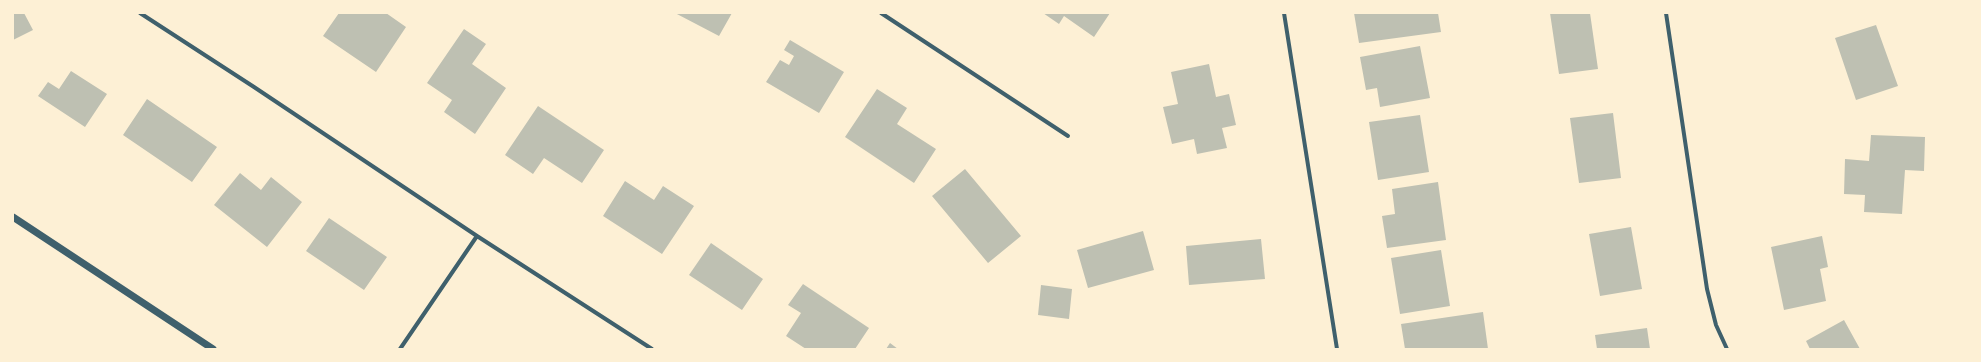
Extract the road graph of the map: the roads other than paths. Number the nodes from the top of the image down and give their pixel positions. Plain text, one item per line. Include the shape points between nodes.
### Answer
1 (140, 13) edge
2 (881, 13) edge
3 (1284, 13) edge
4 (1666, 13) edge
5 (1068, 136) dead end
6 (13, 217) edge
7 (476, 236) junction
8 (213, 349) edge
9 (400, 349) edge
10 (652, 349) edge
11 (1338, 349) edge
12 (1727, 349) edge

1 - 7 street
2 - 5 street
3 - 11 street
4 - 12 street via 1707,289 1716,325
6 - 8 street
7 - 9 street
7 - 10 street

